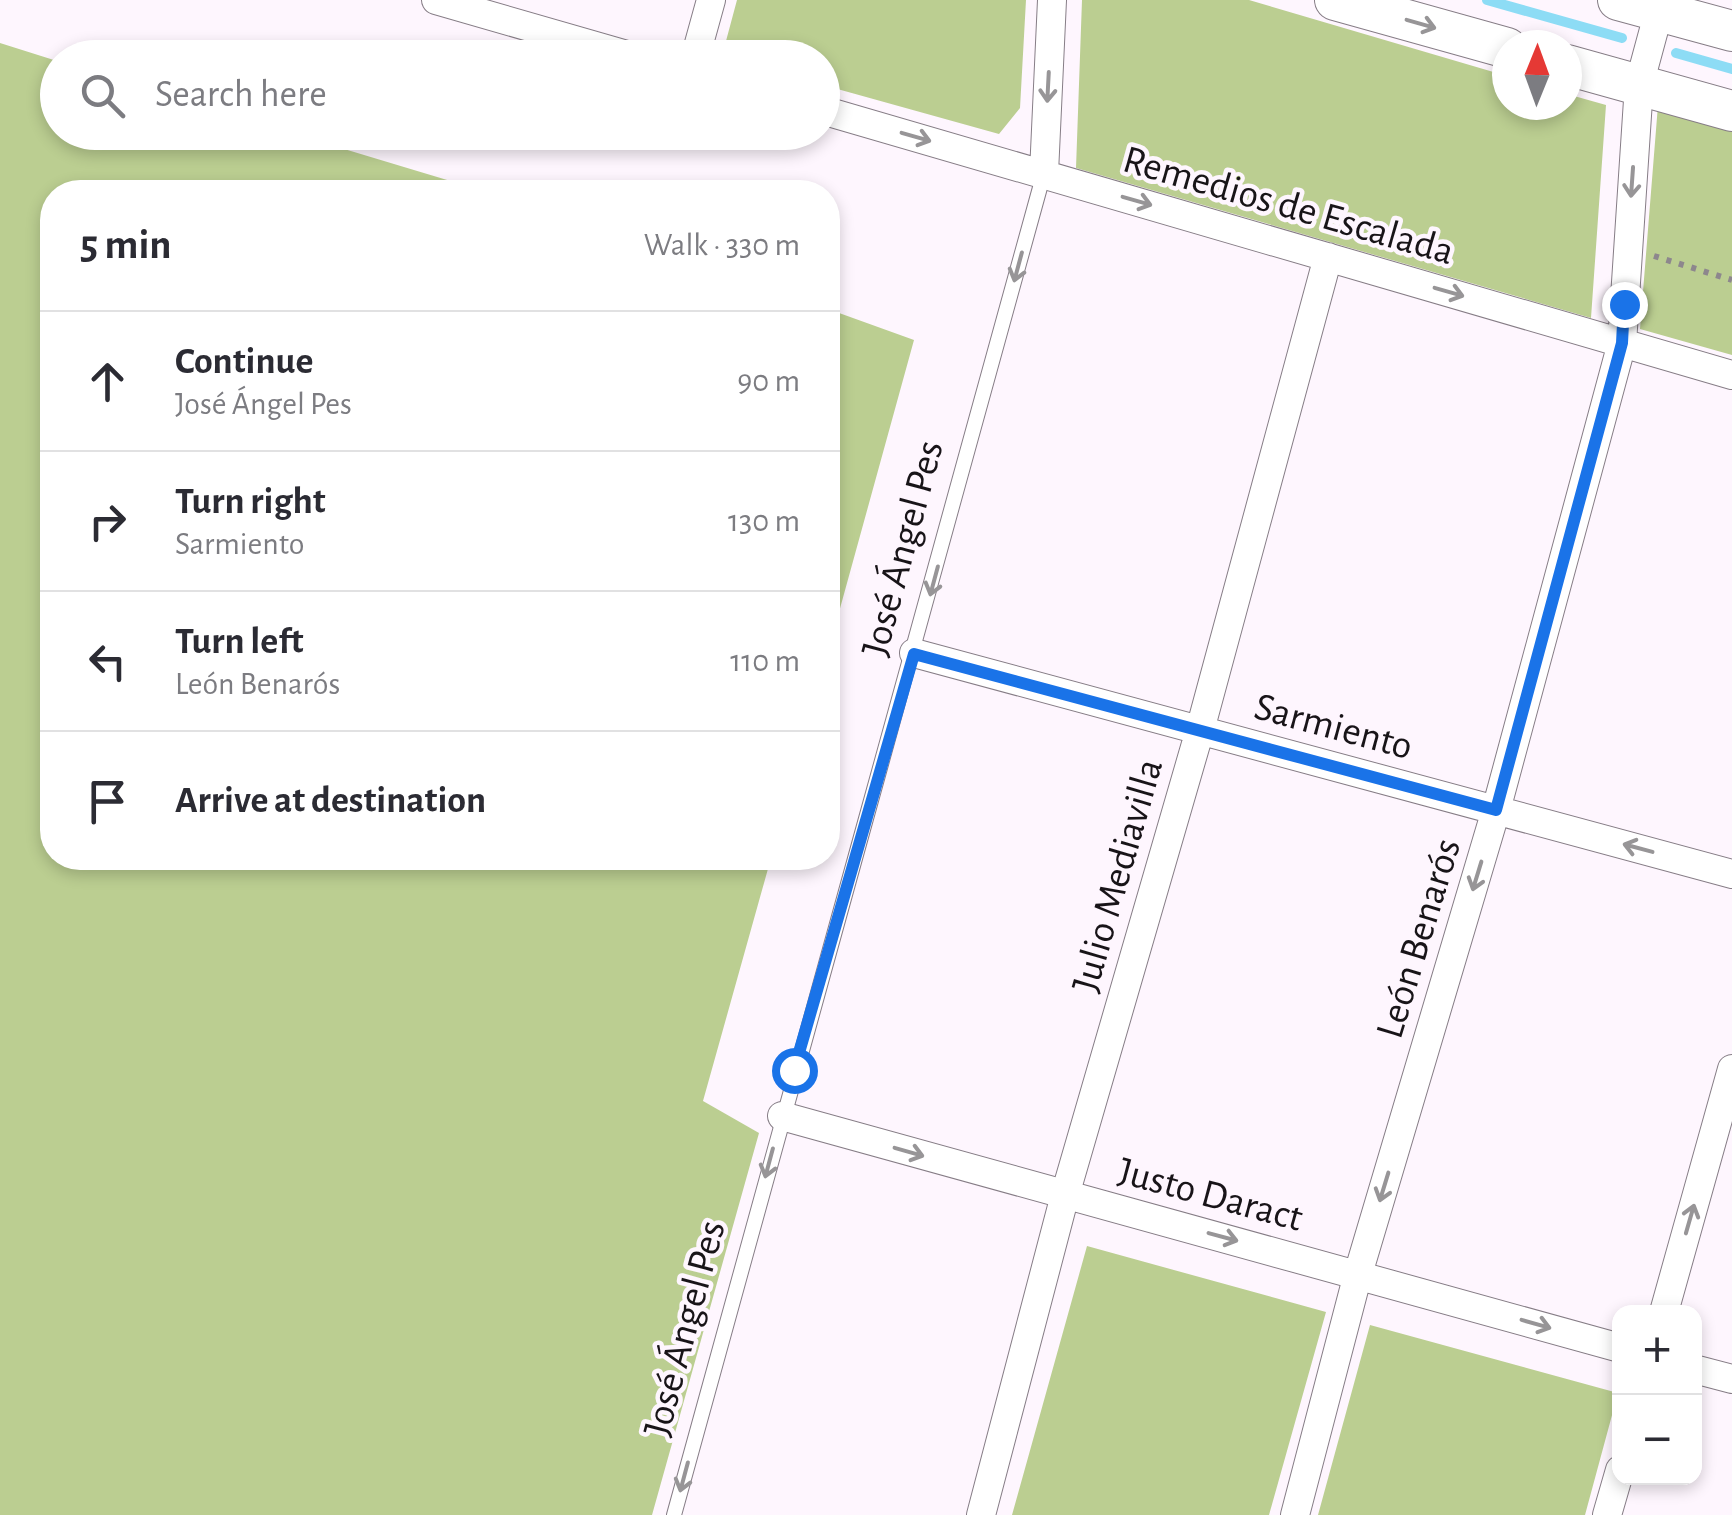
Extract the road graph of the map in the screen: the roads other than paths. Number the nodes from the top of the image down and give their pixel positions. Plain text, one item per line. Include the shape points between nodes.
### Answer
1 (436, 0) edge
2 (710, 0) edge
3 (1052, 0) edge
4 (1335, 0) edge
5 (1618, 0) edge
6 (1659, 11) junction
7 (1732, 31) edge
8 (575, 40) edge
9 (700, 40) edge
10 (1492, 44) edge
11 (1582, 68) edge
12 (1639, 85) junction
13 (1732, 111) edge
14 (840, 115) edge
15 (1044, 173) junction
16 (1328, 257) junction
17 (1622, 343) junction
18 (1732, 375) edge
19 (914, 654) junction
20 (1200, 730) junction
21 (1496, 810) junction
22 (1732, 874) edge
23 (1732, 1069) edge
24 (782, 1116) junction
25 (1065, 1195) junction
26 (1358, 1274) junction
27 (1666, 1305) edge
28 (1612, 1346) edge
29 (1702, 1371) edge
30 (1732, 1379) edge
31 (1616, 1485) edge
32 (674, 1515) edge
33 (981, 1515) edge
34 (1295, 1515) edge
35 (1607, 1515) edge

1 - 8 street
2 - 9 street
3 -> 15 street, José Ángel Pes
4 -> 10 street
5 - 6 street
6 - 7 street
6 - 12 street, León Benarós
11 - 12 street
12 - 13 street
12 -> 17 street, León Benarós
14 -> 15 street, Remedios de Escalada
15 -> 16 street, Remedios de Escalada
15 -> 19 lane, José Ángel Pes
16 -> 17 street, Remedios de Escalada
16 - 20 street, Julio Mediavilla
17 - 18 street, Remedios de Escalada
17 - 21 street, León Benarós
19 - 20 street, Sarmiento
19 - 24 lane, José Ángel Pes
20 - 21 street, Sarmiento
20 - 25 street, Julio Mediavilla
22 -> 21 street, Sarmiento
21 -> 26 street, León Benarós
27 -> 23 street
24 -> 25 street, Justo Daract
24 -> 32 lane, José Ángel Pes
25 -> 26 street, Justo Daract
25 - 33 street, Julio Mediavilla
26 -> 28 street, Justo Daract
26 - 34 street, León Benarós
29 - 30 street
31 - 35 street

